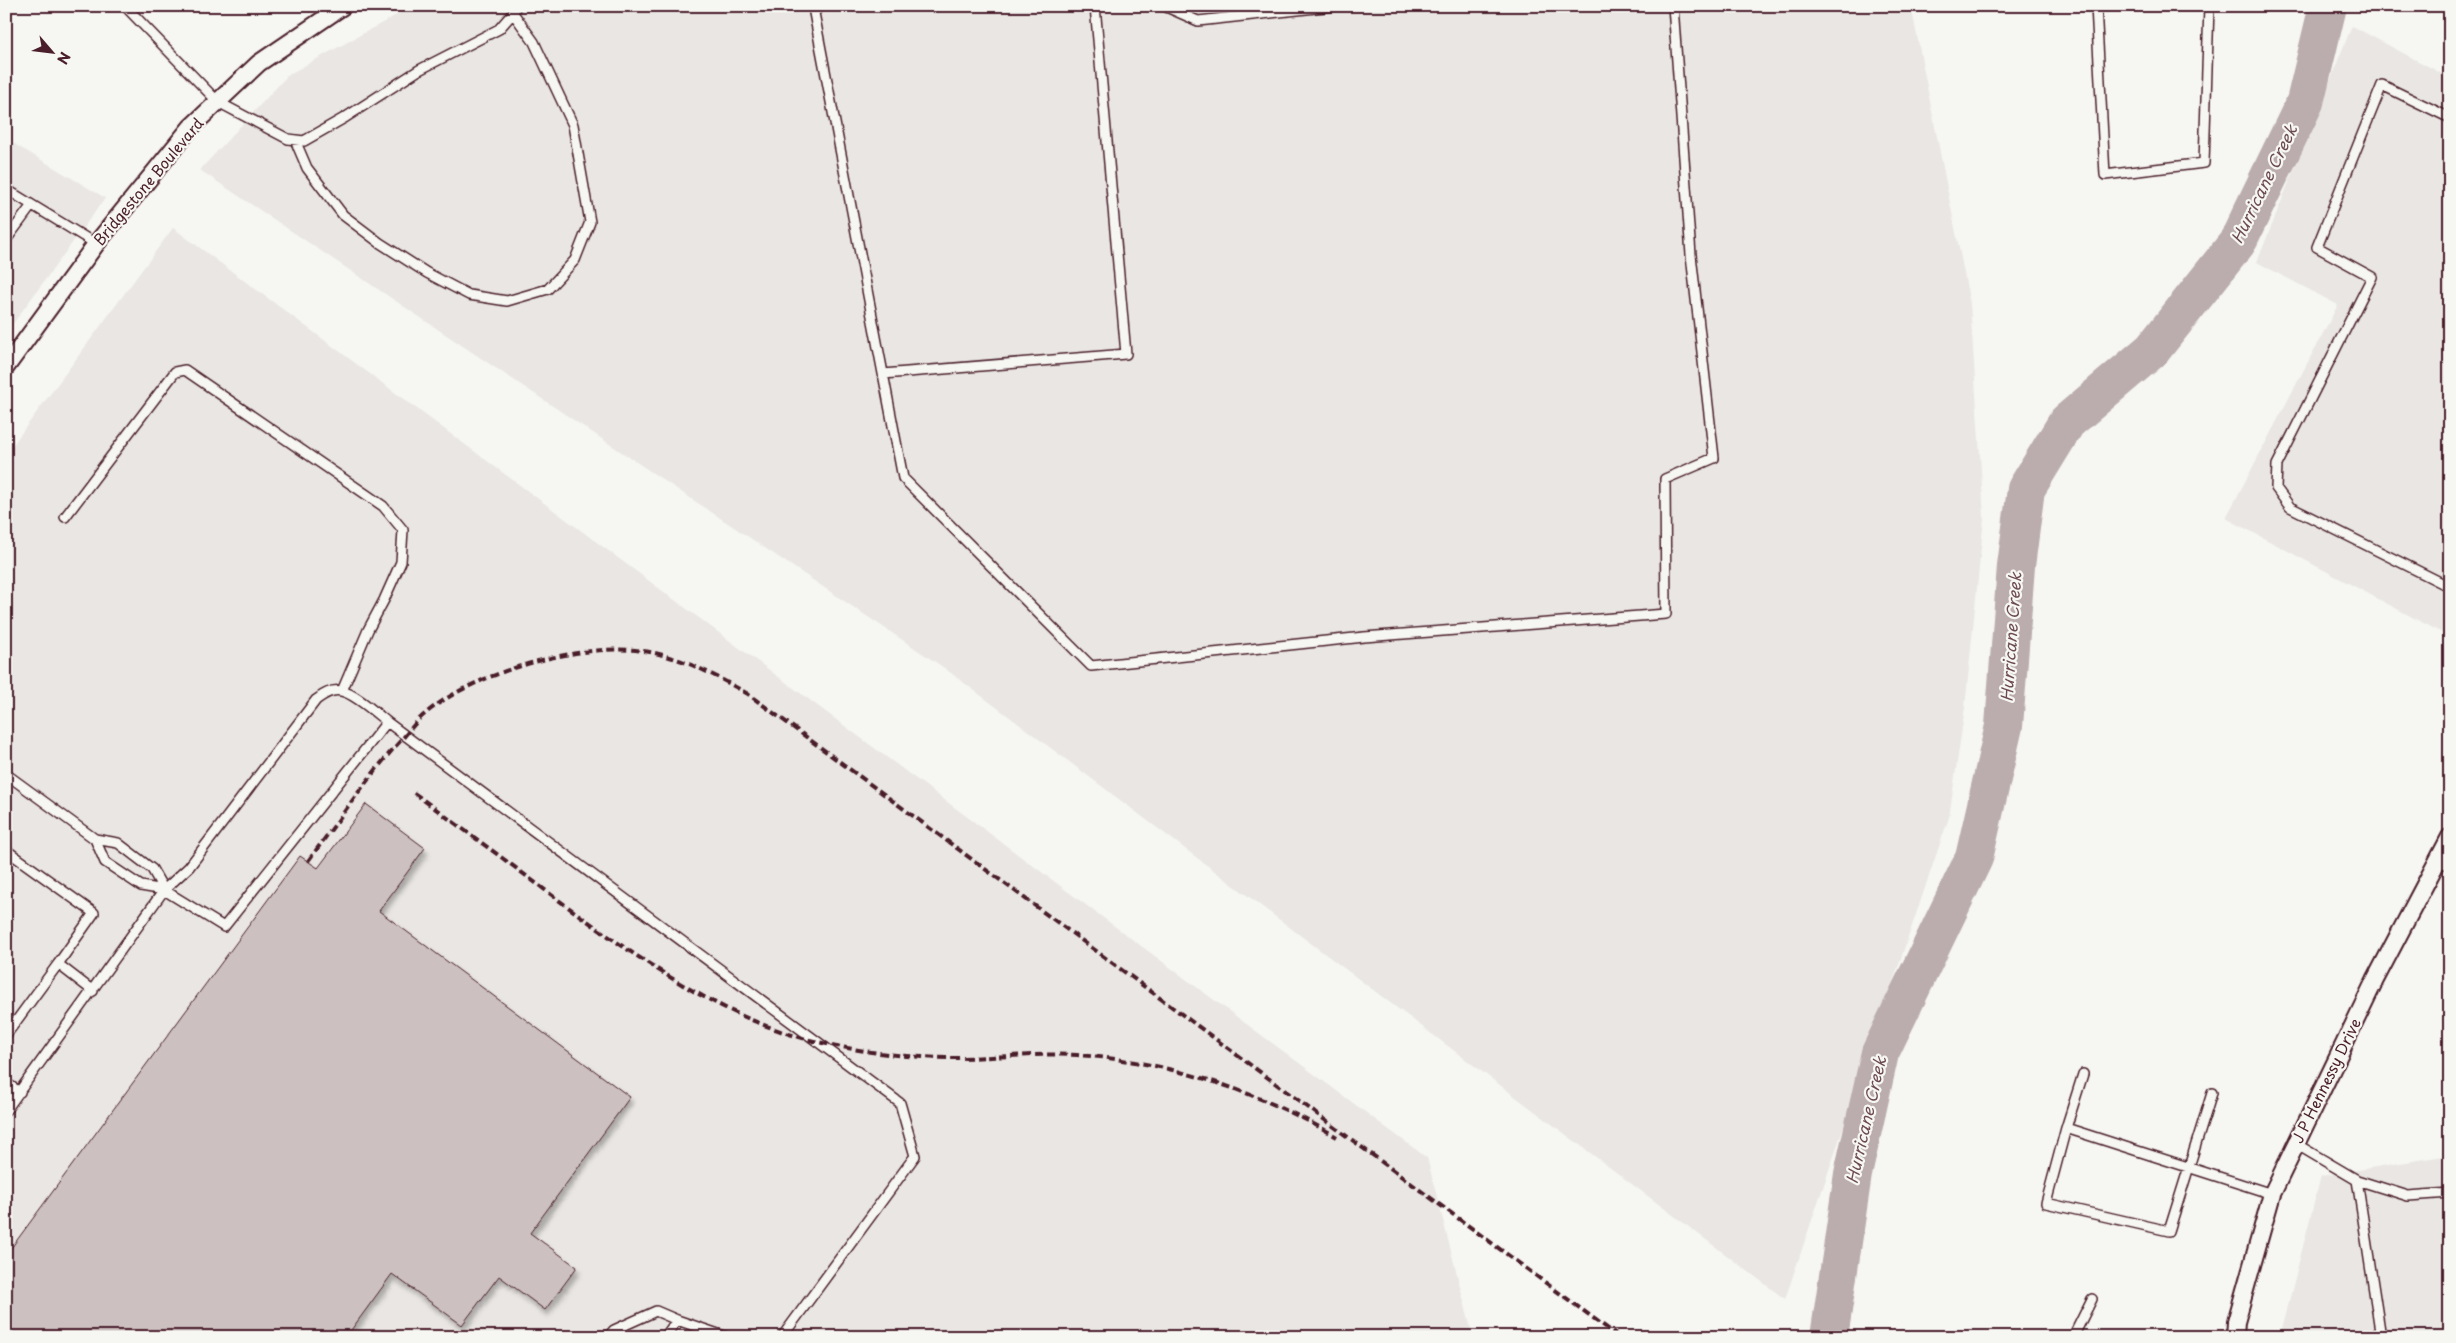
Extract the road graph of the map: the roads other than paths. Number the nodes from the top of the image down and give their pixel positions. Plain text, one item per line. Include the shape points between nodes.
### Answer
1 (125, 6) edge
2 (343, 6) edge
3 (819, 6) edge
4 (1094, 6) edge
5 (1164, 6) edge
6 (1334, 6) edge
7 (1673, 6) edge
8 (2096, 6) edge
9 (2208, 6) edge
10 (514, 10) edge
11 (218, 102) junction
12 (2450, 118) edge
13 (295, 140) junction
14 (6, 189) edge
15 (32, 205) junction
16 (6, 240) edge
17 (96, 244) junction
18 (6, 367) edge
19 (883, 374) junction
20 (65, 517) dead end
21 (2450, 587) edge
22 (342, 691) junction
23 (387, 722) junction
24 (6, 774) edge
25 (2450, 837) edge
26 (95, 839) junction
27 (6, 850) edge
28 (2444, 863) edge
29 (164, 890) junction
30 (58, 964) junction
31 (93, 991) junction
32 (6, 1035) edge
33 (2083, 1074) dead end
34 (6, 1082) edge
35 (20, 1092) junction
36 (2212, 1093) dead end
37 (6, 1110) edge
38 (2066, 1128) junction
39 (2296, 1144) junction
40 (2188, 1167) junction
41 (2357, 1180) junction
42 (2450, 1193) edge
43 (2272, 1194) junction
44 (2092, 1300) dead end
45 (677, 1320) junction
46 (608, 1337) edge
47 (665, 1337) edge
48 (727, 1337) edge
49 (782, 1337) edge
50 (2073, 1337) edge
51 (2234, 1337) edge
52 (2382, 1337) edge

1 - 11 lane
2 - 11 street, Bridgestone Boulevard via 259,63
3 - 19 lane via 814,13
4 - 19 lane via 1126,354
5 - 6 lane via 1198,21
7 - 19 lane via 1691,254 1714,458 1666,479 1666,614 1364,637 1091,666 903,478
8 - 9 lane via 2105,176 2204,162
10 - 13 lane via 499,29 419,70 304,141
10 - 13 lane via 534,42 574,126 590,222 575,260 548,289 506,302 469,295 427,273 343,214 307,168
11 - 13 lane
11 - 17 street, Bridgestone Boulevard via 191,127
12 - 21 lane via 2382,85 2317,247 2372,277 2277,465 2276,488 2290,507
14 - 15 lane
15 - 16 lane
15 - 17 lane
17 - 18 street, Bridgestone Boulevard
20 - 22 lane via 175,372 185,370 382,506 403,530 400,562
22 - 23 lane
22 - 29 lane via 327,692 316,700 189,867
23 - 29 lane via 224,927
23 - 49 lane via 900,1103 915,1156
24 - 26 lane
25 - 28 street, J P Hennessy Drive
26 - 29 lane via 118,843 152,869
26 - 29 lane via 105,862 141,886
27 - 30 lane via 94,914
28 - 39 street, J P Hennessy Drive via 2375,980
29 - 31 lane
30 - 31 lane
30 - 32 lane
31 - 35 lane
33 - 38 lane
34 - 35 lane
35 - 37 lane
36 - 40 lane
38 - 40 lane
38 - 40 lane via 2046,1203 2169,1231
39 - 41 lane
39 - 43 street, J P Hennessy Drive
40 - 43 lane
41 - 42 lane via 2408,1196
41 - 52 lane
43 - 51 street, J P Hennessy Drive
44 - 50 lane
45 - 46 lane via 656,1310 614,1330
45 - 47 lane
45 - 48 lane

